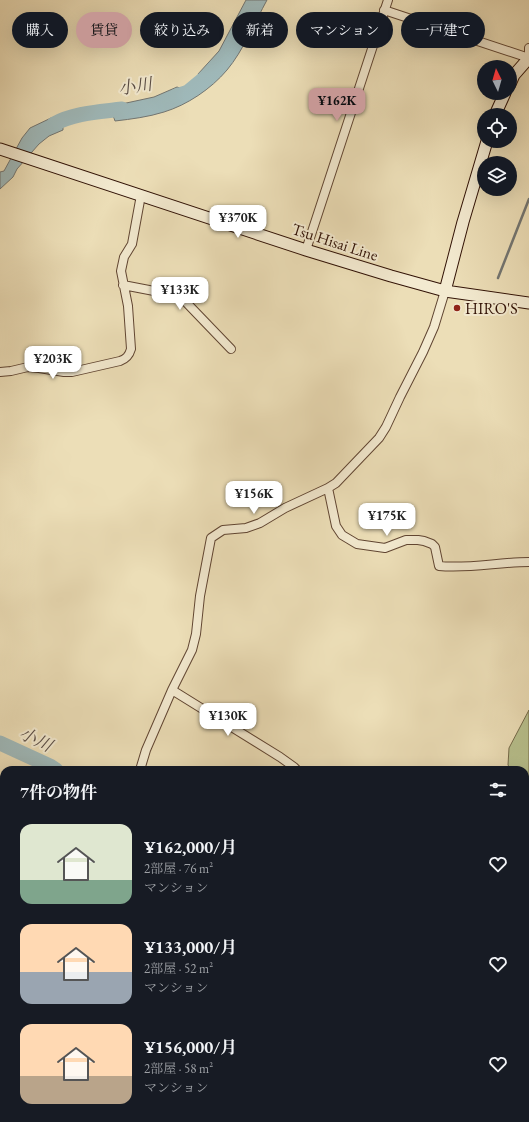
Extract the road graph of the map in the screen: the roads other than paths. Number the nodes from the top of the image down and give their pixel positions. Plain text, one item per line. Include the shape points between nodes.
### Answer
1 (388, 0) edge
2 (384, 10) junction
3 (529, 48) edge
4 (529, 52) edge
5 (529, 58) edge
6 (517, 72) edge
7 (485, 148) edge
8 (0, 149) edge
9 (140, 195) junction
10 (306, 250) junction
11 (123, 285) junction
12 (445, 291) junction
13 (529, 303) edge
14 (231, 349) dead end
15 (0, 372) edge
16 (328, 488) junction
17 (529, 562) edge
18 (172, 690) junction
19 (141, 766) edge
20 (293, 766) edge

1 - 2 street
2 - 5 street
2 - 10 street
3 - 4 street
5 - 6 main road
7 - 12 main road
8 - 9 main road, Tsu Hisai Line
9 - 10 main road, Tsu Hisai Line
9 - 11 street via 132,244 121,266
10 - 12 main road, Tsu Hisai Line
11 - 14 street via 180,296
11 - 15 street via 128,306 131,349 126,359 72,372 28,367
12 - 13 main road, Tsu Hisai Line
12 - 16 street via 434,327 386,427
16 - 17 street via 339,532 357,544 385,548 406,540 424,541 435,547 440,566
16 - 18 street via 260,523 246,528 223,530 211,538 192,650
18 - 19 street
18 - 20 street

